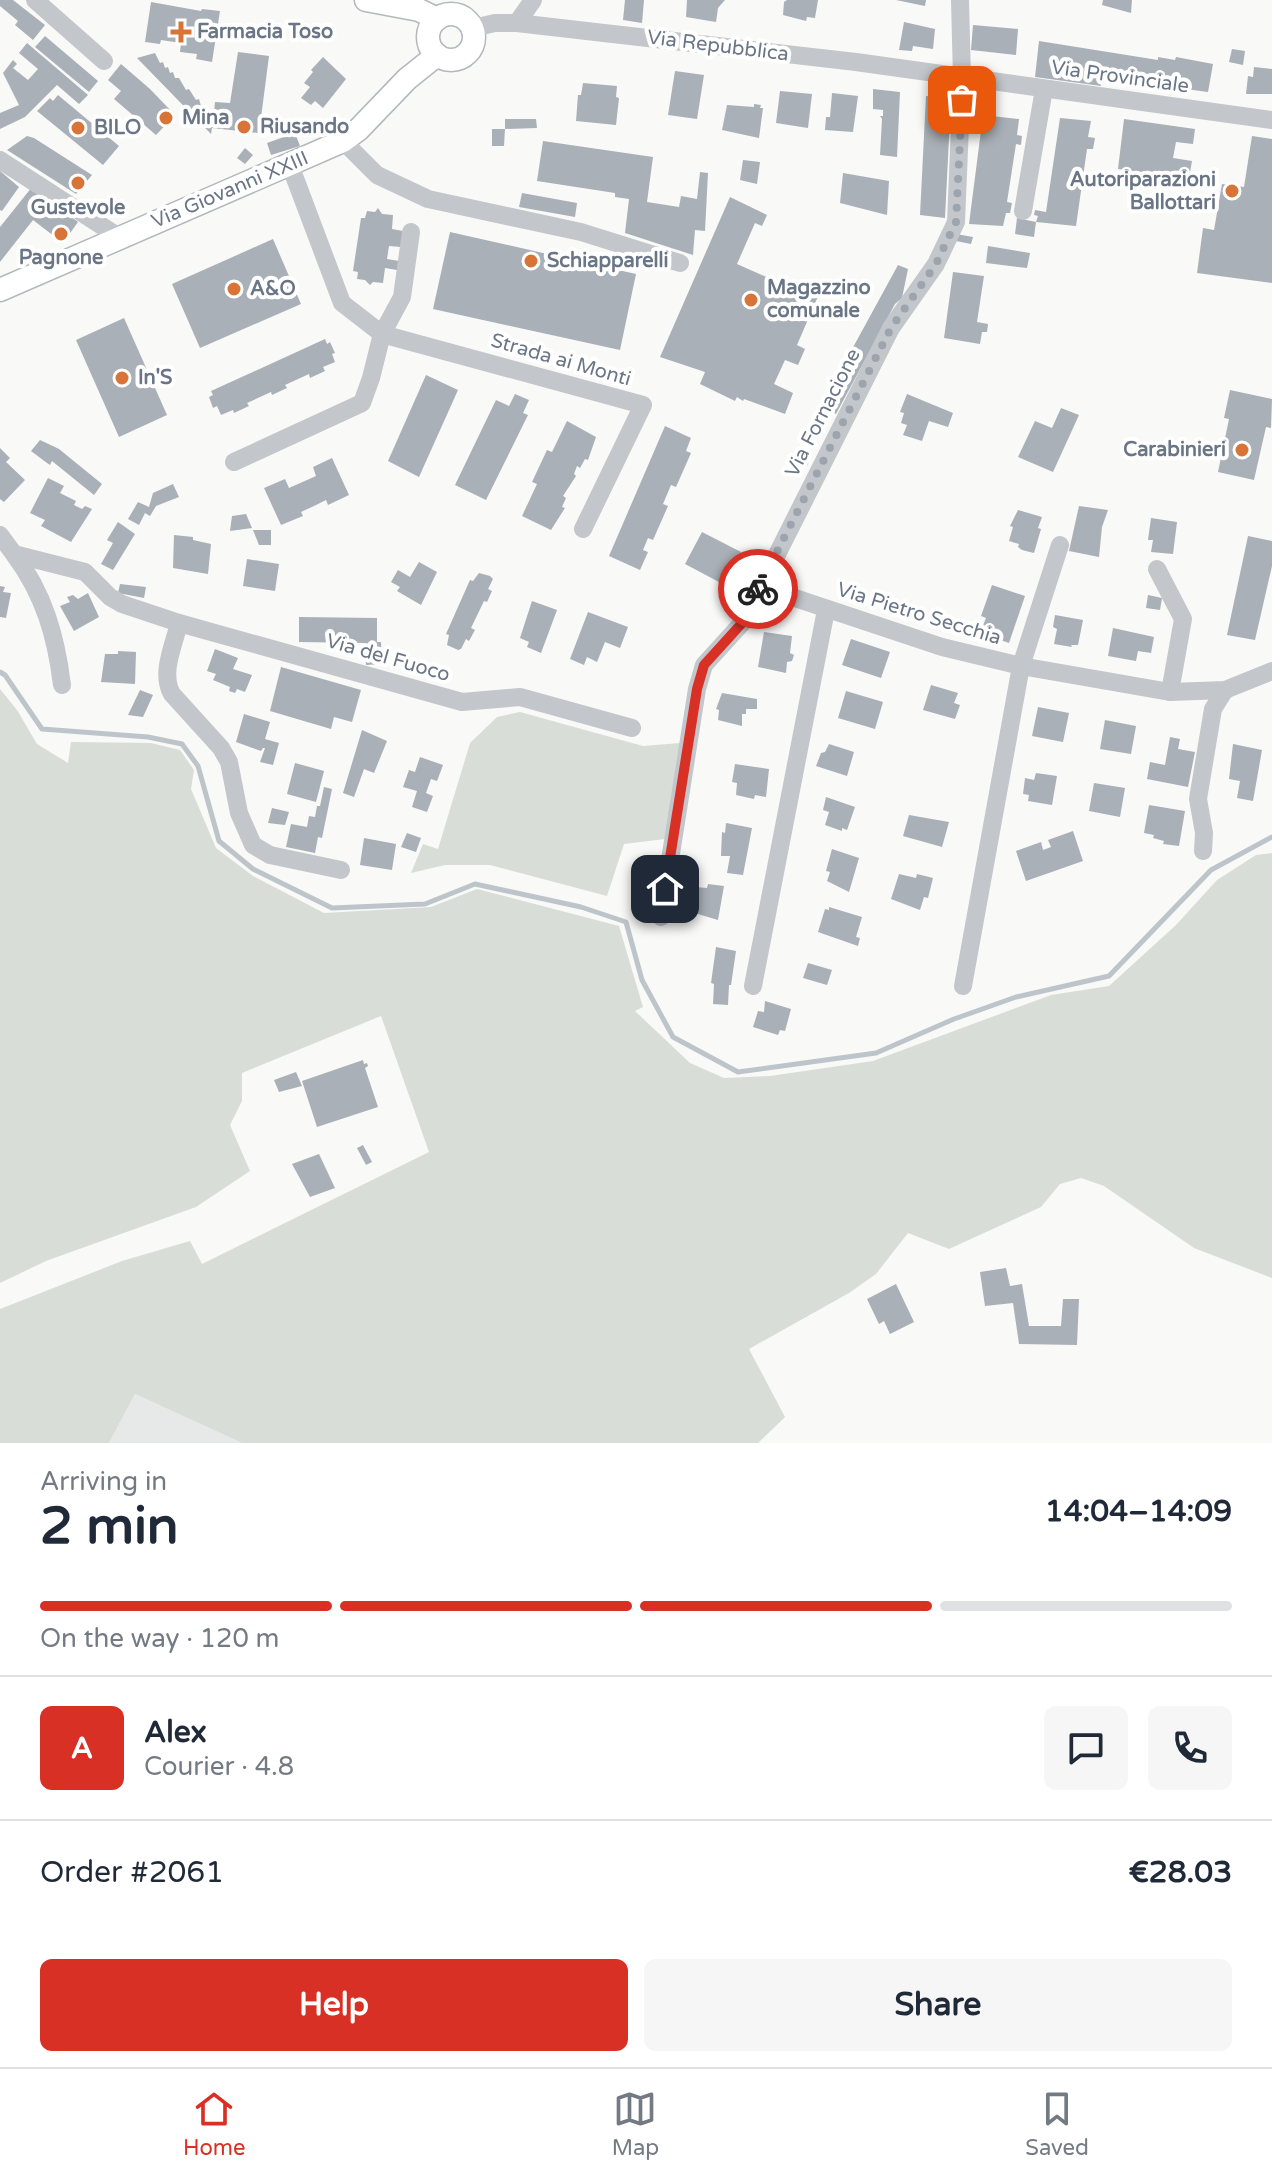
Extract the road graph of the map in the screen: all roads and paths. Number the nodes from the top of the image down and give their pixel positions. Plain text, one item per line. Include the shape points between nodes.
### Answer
1 (35, 0) edge
2 (366, 0) edge
3 (533, 0) edge
4 (960, 0) edge
5 (425, 10) edge
6 (517, 23) junction
7 (473, 28) junction
8 (437, 55) junction
9 (104, 61) dead end
10 (962, 78) junction
11 (1044, 89) junction
12 (1272, 120) edge
13 (343, 141) junction
14 (0, 160) edge
15 (290, 165) junction
16 (1023, 211) dead end
17 (411, 232) dead end
18 (119, 237) junction
19 (680, 263) dead end
20 (0, 290) edge
21 (382, 334) junction
22 (234, 462) dead end
23 (583, 529) dead end
24 (0, 535) edge
25 (1060, 545) dead end
26 (14, 554) junction
27 (1157, 569) dead end
28 (759, 586) junction
29 (826, 610) junction
30 (179, 623) junction
31 (1021, 666) junction
32 (1272, 671) edge
33 (62, 685) dead end
34 (1225, 690) junction
35 (1170, 692) junction
36 (632, 728) dead end
37 (1203, 851) dead end
38 (341, 870) dead end
39 (661, 917) dead end
40 (753, 986) dead end
41 (963, 986) dead end

1 - 9 street
2 - 5 main road
3 - 6 street
4 - 10 street, Via Fornacione
5 - 7 main road via 457,15
5 - 8 main road via 429,44
6 - 7 street, Via Repubblica
6 - 10 street, Via Repubblica
7 - 8 main road via 473,43 465,55 450,60
8 - 13 main road, Via Giovanni XXIII
10 - 11 street, Via Provinciale
10 - 28 street, Via Fornacione via 956,222 936,264 891,328
11 - 12 street, Via Provinciale
11 - 16 street
13 - 15 main road, Via Giovanni XXIII
13 - 19 street via 377,175 428,199 581,232
14 - 18 street
15 - 18 main road, Via Giovanni XXIII
15 - 21 street, Strada ai Monti via 342,303
17 - 21 street via 402,297
18 - 20 main road, Via Giovanni XXIII
21 - 22 street via 362,403
21 - 23 street, Strada ai Monti via 643,405
24 - 26 street
25 - 31 street
26 - 30 street, Via del Fuoco via 85,572 122,604
26 - 33 street via 47,611
27 - 35 street via 1183,619
28 - 29 street, Via Pietro Secchia
28 - 39 street via 743,622 704,665
29 - 31 street, Via Pietro Secchia
29 - 40 street
30 - 36 street, Via del Fuoco via 462,702 520,697
30 - 38 street via 167,685 229,762 239,813 253,845 270,855
31 - 35 street, Via Pietro Secchia
31 - 41 street
32 - 34 street, Via Pietro Secchia
34 - 35 street, Via Pietro Secchia
34 - 37 street via 1213,709 1198,799

